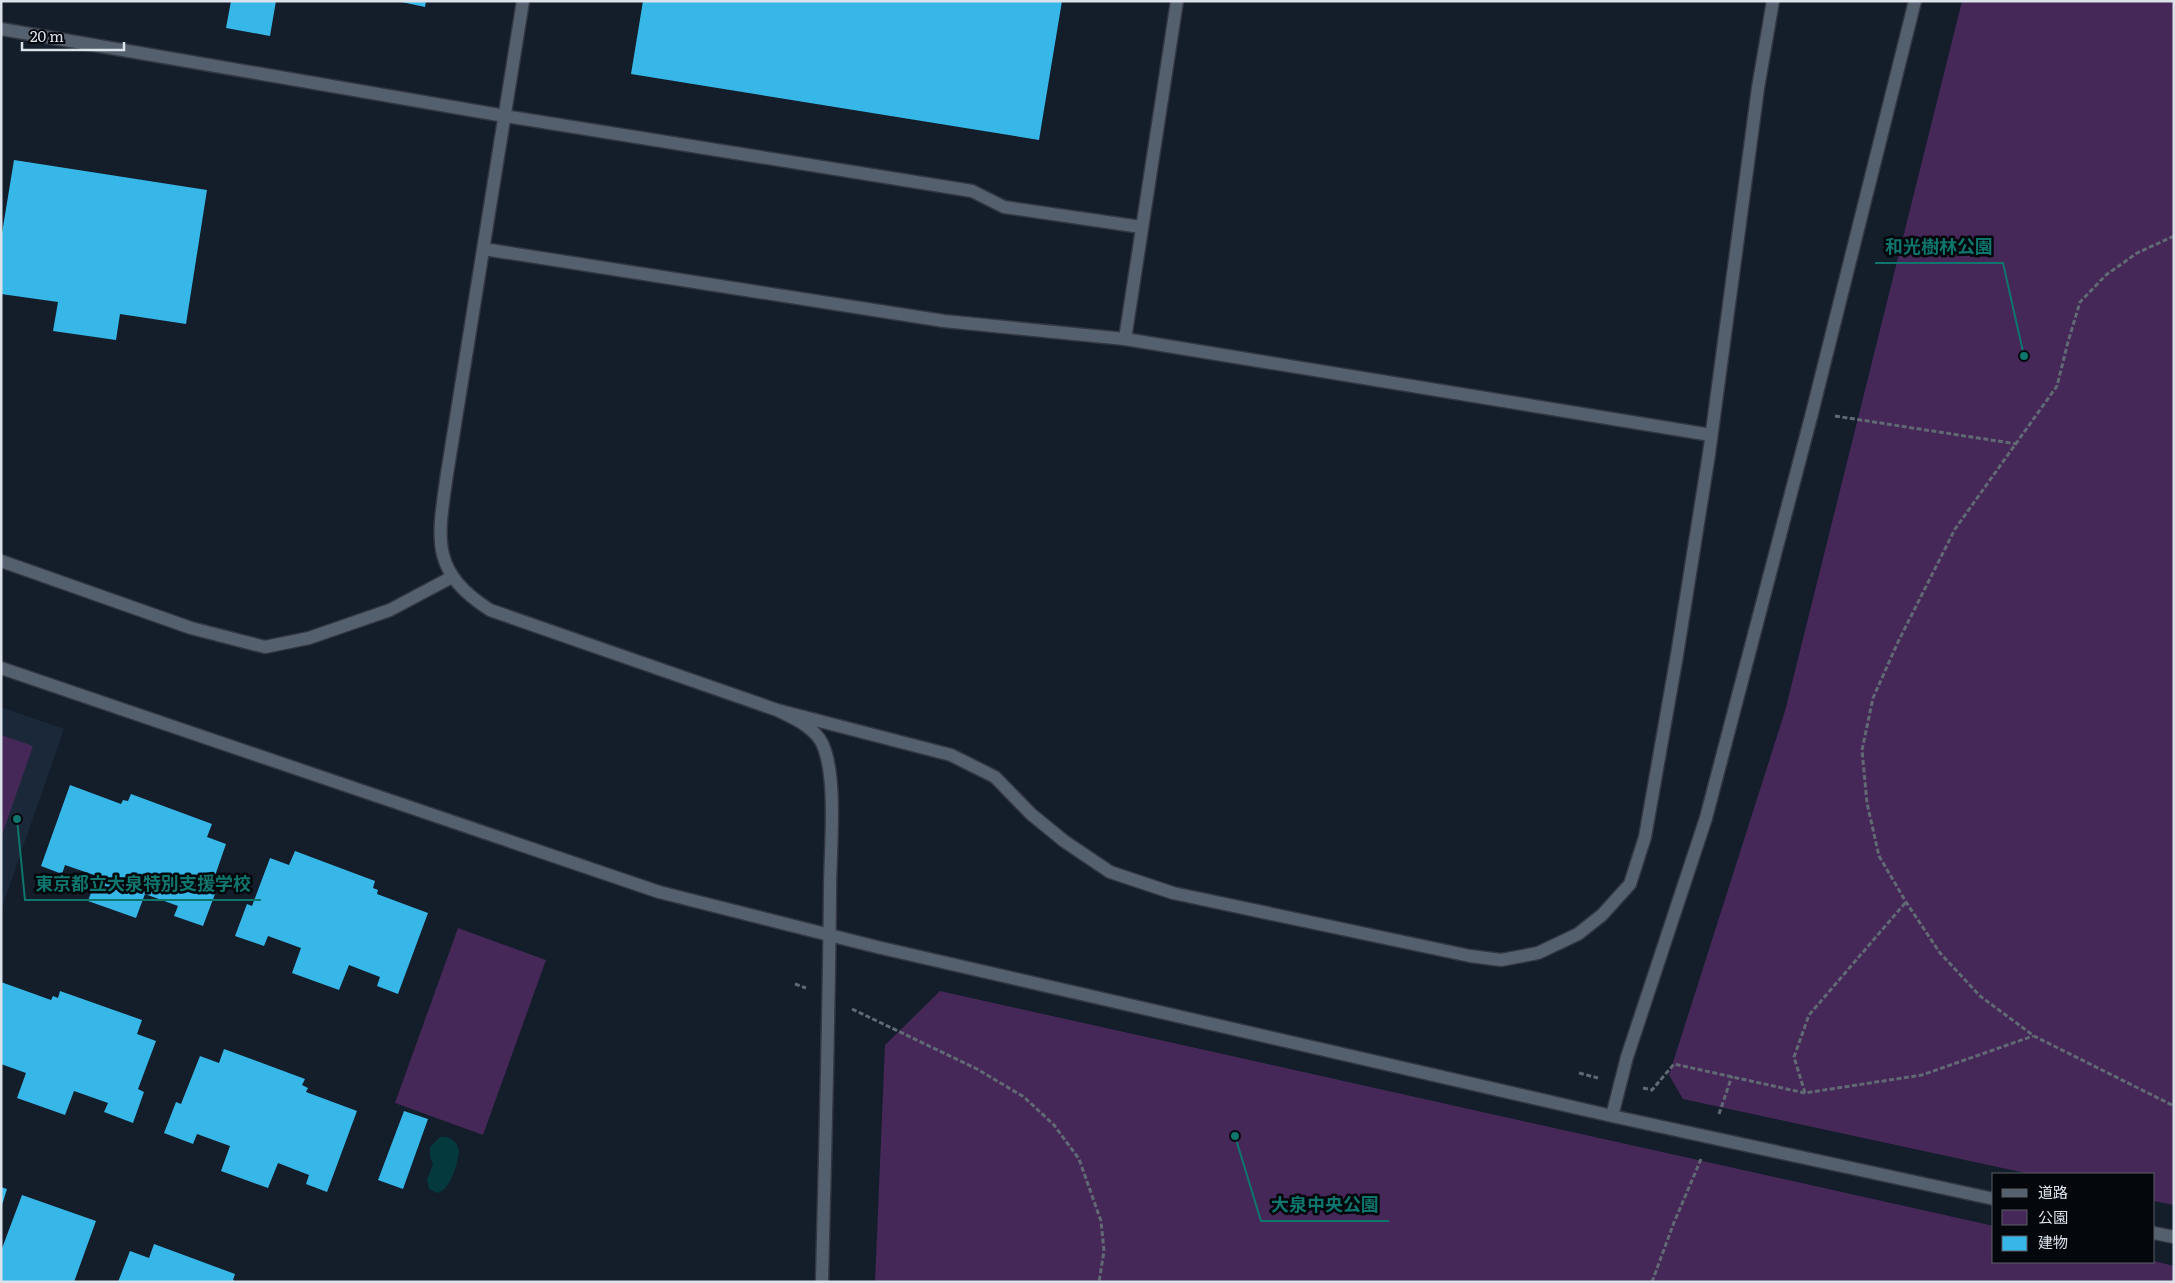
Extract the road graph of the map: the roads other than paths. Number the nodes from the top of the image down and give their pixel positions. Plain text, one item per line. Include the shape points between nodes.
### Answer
1 (523, 1) edge
2 (1177, 1) edge
3 (1773, 1) edge
4 (1915, 1) edge
5 (1, 28) edge
6 (505, 116) junction
7 (1141, 226) junction
8 (484, 249) junction
9 (1125, 339) junction
10 (1711, 435) junction
11 (1, 561) edge
12 (452, 577) junction
13 (1, 668) edge
14 (777, 710) junction
15 (830, 935) junction
16 (1612, 1116) junction
17 (1992, 1199) edge
18 (2155, 1233) edge
19 (2174, 1237) edge
20 (822, 1282) edge

1 - 6 street
2 - 7 street
3 - 10 street via 1758,88
4 - 16 street via 1706,818 1627,1057
5 - 6 street
6 - 7 street via 972,191 1004,206
6 - 8 street
7 - 9 street
8 - 9 street via 944,322
8 - 12 street via 440,524 440,543
9 - 10 street
10 - 14 street via 1645,837 1630,884 1602,915 1578,934 1538,953 1501,960 1470,956 1173,893 1110,872 1064,841 995,777 951,756
11 - 12 street via 191,628 265,647 309,638 390,610
12 - 14 street via 473,599 509,618
13 - 15 street via 659,892
14 - 15 street via 804,723 822,742 831,797
15 - 16 street
15 - 20 street
16 - 17 street
18 - 19 street

